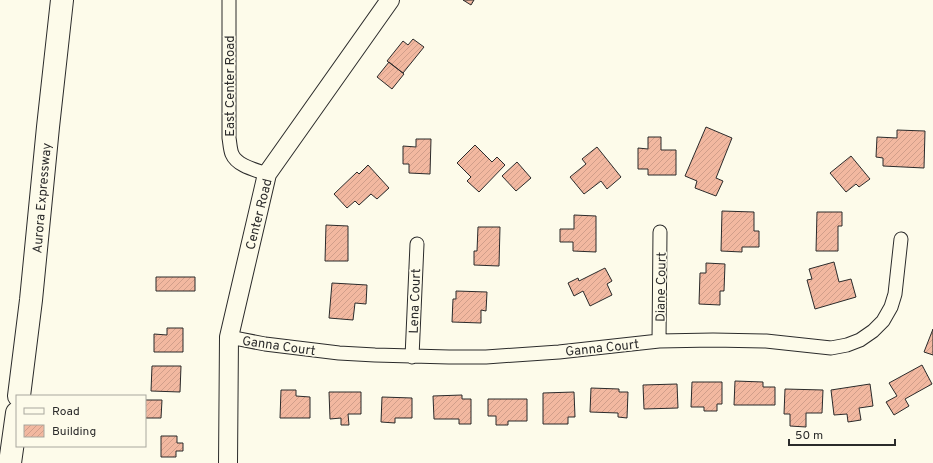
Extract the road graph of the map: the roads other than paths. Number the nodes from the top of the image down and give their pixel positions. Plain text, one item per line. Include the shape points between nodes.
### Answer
1 (62, 0) edge
2 (229, 0) edge
3 (390, 0) edge
4 (267, 174) junction
5 (660, 232) dead end
6 (901, 239) dead end
7 (417, 244) dead end
8 (229, 337) junction
9 (659, 341) junction
10 (412, 357) junction
11 (19, 395) edge
12 (16, 420) edge
13 (10, 463) edge
14 (228, 463) edge

1 - 11 highway, Aurora Expressway
2 - 4 street, East Center Road via 229,138 232,154 239,163
3 - 4 main road, Center Road
4 - 8 main road, Center Road
5 - 9 street, Diane Court
6 - 9 street, Ganna Court via 895,294 891,307 883,321 860,340 831,348 766,341
7 - 10 street, Lena Court
8 - 10 street, Ganna Court via 265,344
8 - 14 main road, Center Road
9 - 10 street, Ganna Court via 486,357
12 - 13 highway

